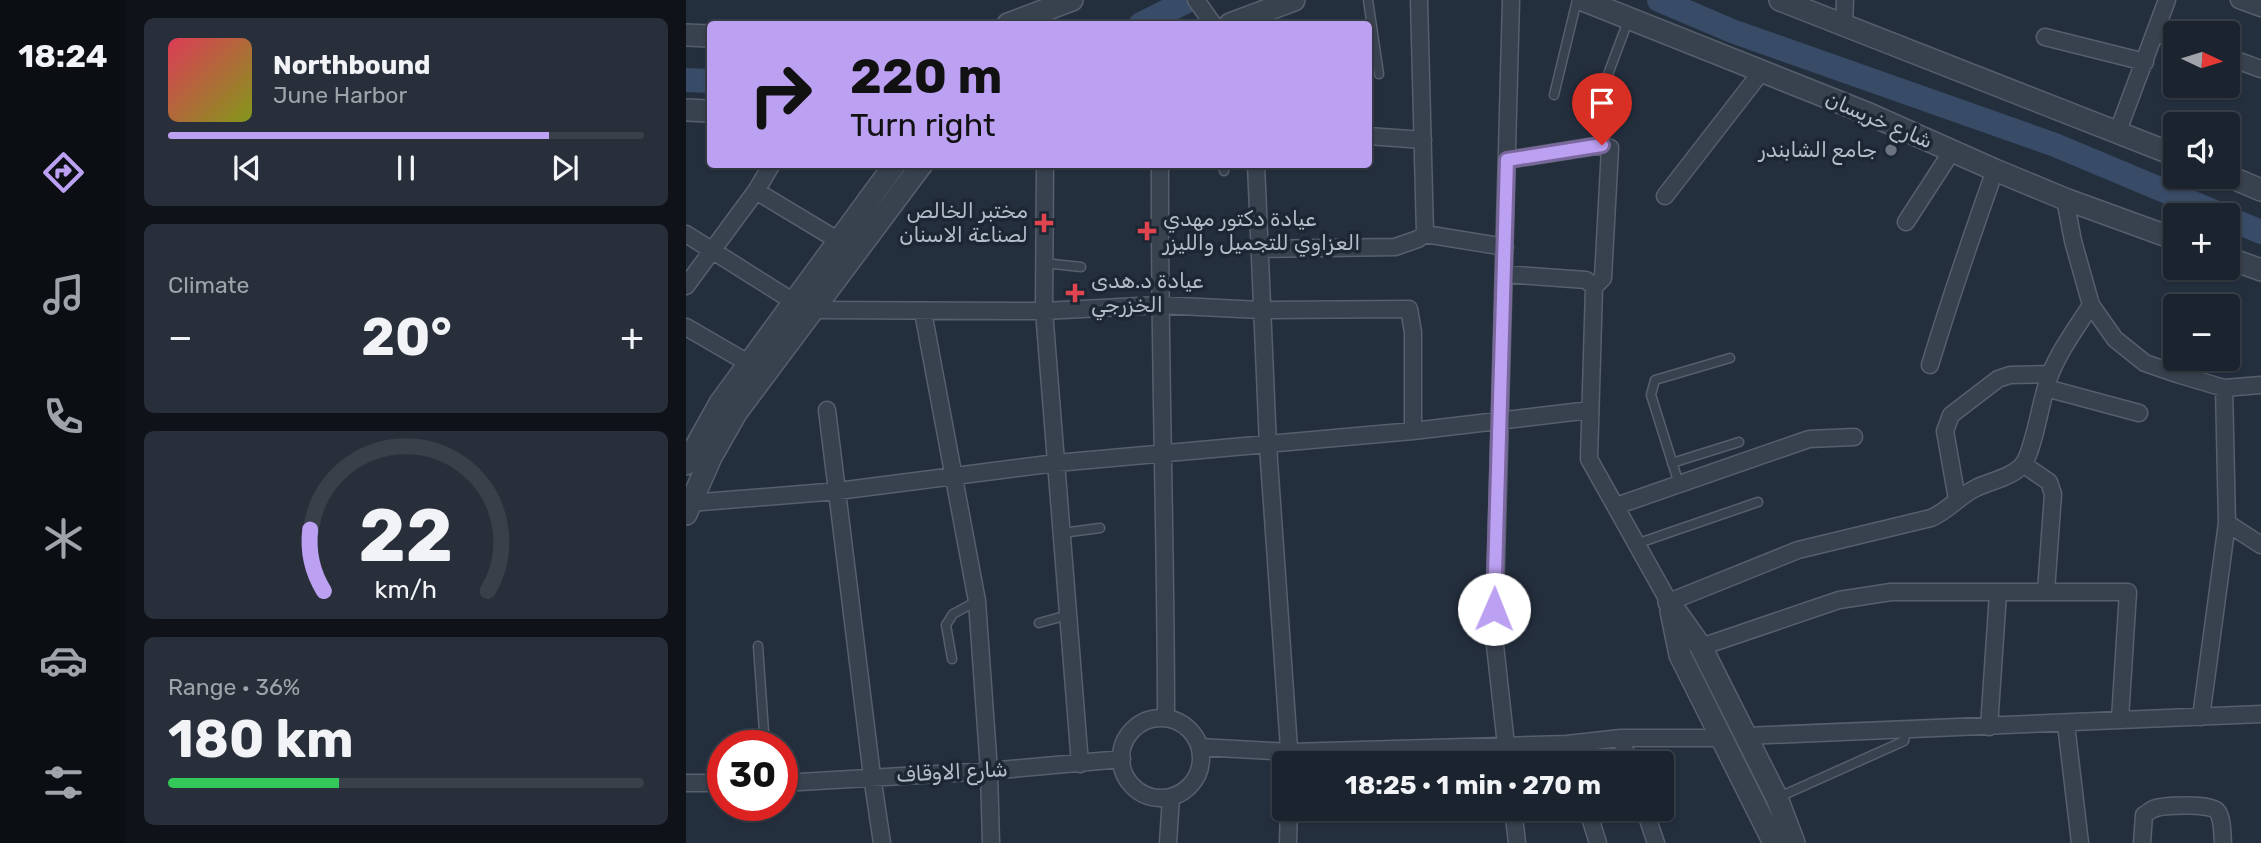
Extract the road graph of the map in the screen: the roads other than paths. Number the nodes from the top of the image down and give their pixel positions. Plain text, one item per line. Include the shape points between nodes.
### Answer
1 (1072, 0) edge
2 (1294, 0) edge
3 (1368, 0) edge
4 (1419, 0) edge
5 (1511, 0) edge
6 (1577, 0) edge
7 (1583, 0) edge
8 (1780, 0) edge
9 (1845, 0) edge
10 (2167, 0) edge
11 (2239, 0) edge
12 (1198, 3) edge
13 (2261, 8) edge
14 (1629, 18) junction
15 (1016, 21) edge
16 (1211, 21) edge
17 (1238, 21) edge
18 (1371, 21) edge
19 (1844, 25) junction
20 (1372, 27) edge
21 (2155, 33) junction
22 (686, 35) edge
23 (707, 36) edge
24 (2163, 36) edge
25 (2045, 37) dead end
26 (2240, 61) edge
27 (2145, 62) junction
28 (2261, 69) edge
29 (1762, 71) junction
30 (1379, 74) dead end
31 (1554, 95) dead end
32 (1595, 109) dead end
33 (686, 110) edge
34 (707, 111) edge
35 (2118, 131) junction
36 (1372, 136) edge
37 (1423, 140) junction
38 (2163, 150) edge
39 (1952, 151) junction
40 (1507, 160) junction
41 (770, 168) edge
42 (892, 168) edge
43 (919, 168) edge
44 (1045, 168) edge
45 (1160, 168) edge
46 (1256, 168) edge
47 (1995, 170) junction
48 (2240, 181) edge
49 (2261, 190) edge
50 (756, 191) junction
51 (1665, 196) dead end
52 (2065, 199) junction
53 (1906, 222) dead end
54 (686, 234) edge
55 (1425, 234) junction
56 (2163, 235) edge
57 (839, 241) junction
58 (1504, 247) junction
59 (712, 248) junction
60 (1258, 249) junction
61 (2240, 262) edge
62 (1044, 263) junction
63 (1081, 267) dead end
64 (2261, 270) edge
65 (1505, 274) junction
66 (686, 286) edge
67 (1594, 287) junction
68 (794, 302) junction
69 (1159, 305) junction
70 (2091, 305) junction
71 (814, 310) junction
72 (1261, 310) junction
73 (1044, 311) junction
74 (923, 312) junction
75 (686, 327) edge
76 (1730, 358) dead end
77 (748, 363) junction
78 (1930, 365) dead end
79 (2048, 381) junction
80 (2261, 385) edge
81 (2224, 388) junction
82 (827, 410) dead end
83 (1590, 410) junction
84 (2138, 413) dead end
85 (1499, 421) junction
86 (1413, 431) junction
87 (1854, 437) dead end
88 (1739, 442) dead end
89 (1268, 446) junction
90 (1163, 453) junction
91 (1056, 463) junction
92 (1672, 463) junction
93 (686, 464) edge
94 (2023, 464) junction
95 (955, 477) junction
96 (1679, 484) junction
97 (838, 491) junction
98 (1957, 499) junction
99 (1758, 502) dead end
100 (1616, 506) junction
101 (688, 508) edge
102 (2227, 523) junction
103 (1100, 528) dead end
104 (1061, 533) junction
105 (1636, 544) junction
106 (2261, 545) edge
107 (2046, 591) junction
108 (1998, 593) junction
109 (977, 601) junction
110 (1669, 602) junction
111 (1068, 615) junction
112 (1039, 623) dead end
113 (758, 646) dead end
114 (1701, 647) junction
115 (952, 659) dead end
116 (2261, 714) edge
117 (2201, 717) junction
118 (1166, 718) junction
119 (2120, 719) junction
120 (2066, 724) junction
121 (1989, 727) junction
122 (764, 730) edge
123 (1906, 730) junction
124 (1746, 736) junction
125 (1621, 738) junction
126 (1724, 738) junction
127 (1567, 744) junction
128 (1506, 746) junction
129 (1200, 747) junction
130 (1290, 751) edge
131 (1408, 751) edge
132 (1507, 751) edge
133 (1569, 751) edge
134 (1625, 751) edge
135 (1272, 755) edge
136 (1122, 759) junction
137 (1080, 764) junction
138 (989, 771) junction
139 (872, 776) junction
140 (798, 782) edge
141 (686, 783) edge
142 (707, 783) edge
143 (1171, 797) junction
144 (1777, 798) junction
145 (1289, 821) edge
146 (1513, 821) edge
147 (1591, 821) edge
148 (1648, 821) edge
149 (1514, 842) edge
150 (2077, 842) edge
151 (882, 843) edge
152 (991, 843) edge
153 (1168, 843) edge
154 (1288, 843) edge
155 (1598, 843) edge
156 (1656, 843) edge
157 (1774, 843) edge
158 (1794, 843) edge
159 (2142, 843) edge
160 (2223, 843) edge

1 - 15 street
2 - 17 street
3 - 18 lane
4 - 37 street
5 - 40 street
6 - 31 lane
7 - 14 street, شارع خريسان
8 - 19 street
9 - 19 street
10 - 21 street
11 - 13 street
12 - 16 street
14 - 29 street, شارع خريسان
14 - 32 lane
19 - 35 street
20 - 30 lane
21 - 24 street
21 - 27 street
22 - 23 street
25 - 27 street
26 - 28 street
27 - 35 street
29 - 39 street, شارع خريسان
29 - 51 street
33 - 34 street
35 - 38 street
36 - 37 street
37 - 55 street
39 - 47 street, شارع خريسان
39 - 53 street
40 - 58 street
40 - 67 street via 1602,145 1610,148 1603,278
41 - 50 street
42 - 57 street
43 - 71 street
44 - 62 street
45 - 69 street
46 - 60 street
47 - 52 street, شارع خريسان
47 - 78 street
48 - 49 street
50 - 57 street
50 - 59 street
52 - 56 street, شارع خريسان
52 - 70 street
54 - 59 street
55 - 58 street
55 - 60 street via 1395,247
57 - 68 street
58 - 65 street
59 - 66 street
59 - 68 street
60 - 72 street
61 - 64 street
62 - 63 lane
62 - 73 street
65 - 67 street via 1586,280
65 - 85 street
67 - 83 street
68 - 77 street
69 - 72 street
69 - 73 street
69 - 90 street
70 - 79 street
70 - 81 street via 2115,339 2145,363
71 - 74 street
71 - 101 street via 736,413
72 - 86 street via 1409,309
72 - 89 street
73 - 74 street
73 - 91 street
74 - 95 street
75 - 77 street
76 - 92 lane via 1656,380 1651,395
77 - 93 street
79 - 84 street
79 - 94 street
79 - 98 street via 2010,375 1998,379 1951,415 1945,431
80 - 81 street
81 - 102 street
82 - 97 street
83 - 85 street
83 - 100 street via 1589,459
85 - 86 street
85 - 128 street via 1494,636
86 - 89 street
87 - 96 street via 1809,439
88 - 92 lane
89 - 90 street
89 - 130 street
90 - 91 street
90 - 118 street
91 - 95 street
91 - 104 street
92 - 96 lane
94 - 98 street
94 - 107 street via 2049,482 2053,494
95 - 97 street
95 - 109 street
96 - 100 street
97 - 101 street
97 - 139 street
98 - 110 street via 1931,518 1798,550
99 - 105 lane
100 - 105 street
102 - 106 street
102 - 117 street
103 - 104 lane
104 - 111 street
105 - 110 street
107 - 108 street
107 - 119 street via 2128,592
108 - 114 street via 1858,596
108 - 121 street
109 - 115 lane via 953,614 946,625
109 - 138 street
110 - 114 street
110 - 126 street via 1681,655
111 - 112 lane
111 - 137 street
113 - 122 lane
114 - 124 street
116 - 117 street
117 - 119 street
118 - 129 street via 1185,725
118 - 136 street via 1137,726 1123,747
119 - 120 street
120 - 121 street
120 - 150 street
121 - 123 street
123 - 124 street
123 - 144 lane via 1904,741
124 - 144 street
125 - 126 street
125 - 127 street
125 - 134 street
126 - 157 street
127 - 128 street
127 - 133 street
128 - 131 street
128 - 132 street
129 - 135 street
129 - 143 street via 1199,772 1182,792
136 - 137 street, شارع الاوقاف
136 - 143 street via 1137,790
137 - 138 street, شارع الاوقاف
138 - 139 street, شارع الاوقاف
138 - 152 street
139 - 140 street, شارع الاوقاف
139 - 151 street
141 - 142 street
143 - 153 street
144 - 158 street
145 - 154 street
146 - 149 street
147 - 155 street
148 - 156 street
159 - 160 street via 2144,816 2153,809 2200,805 2217,810

